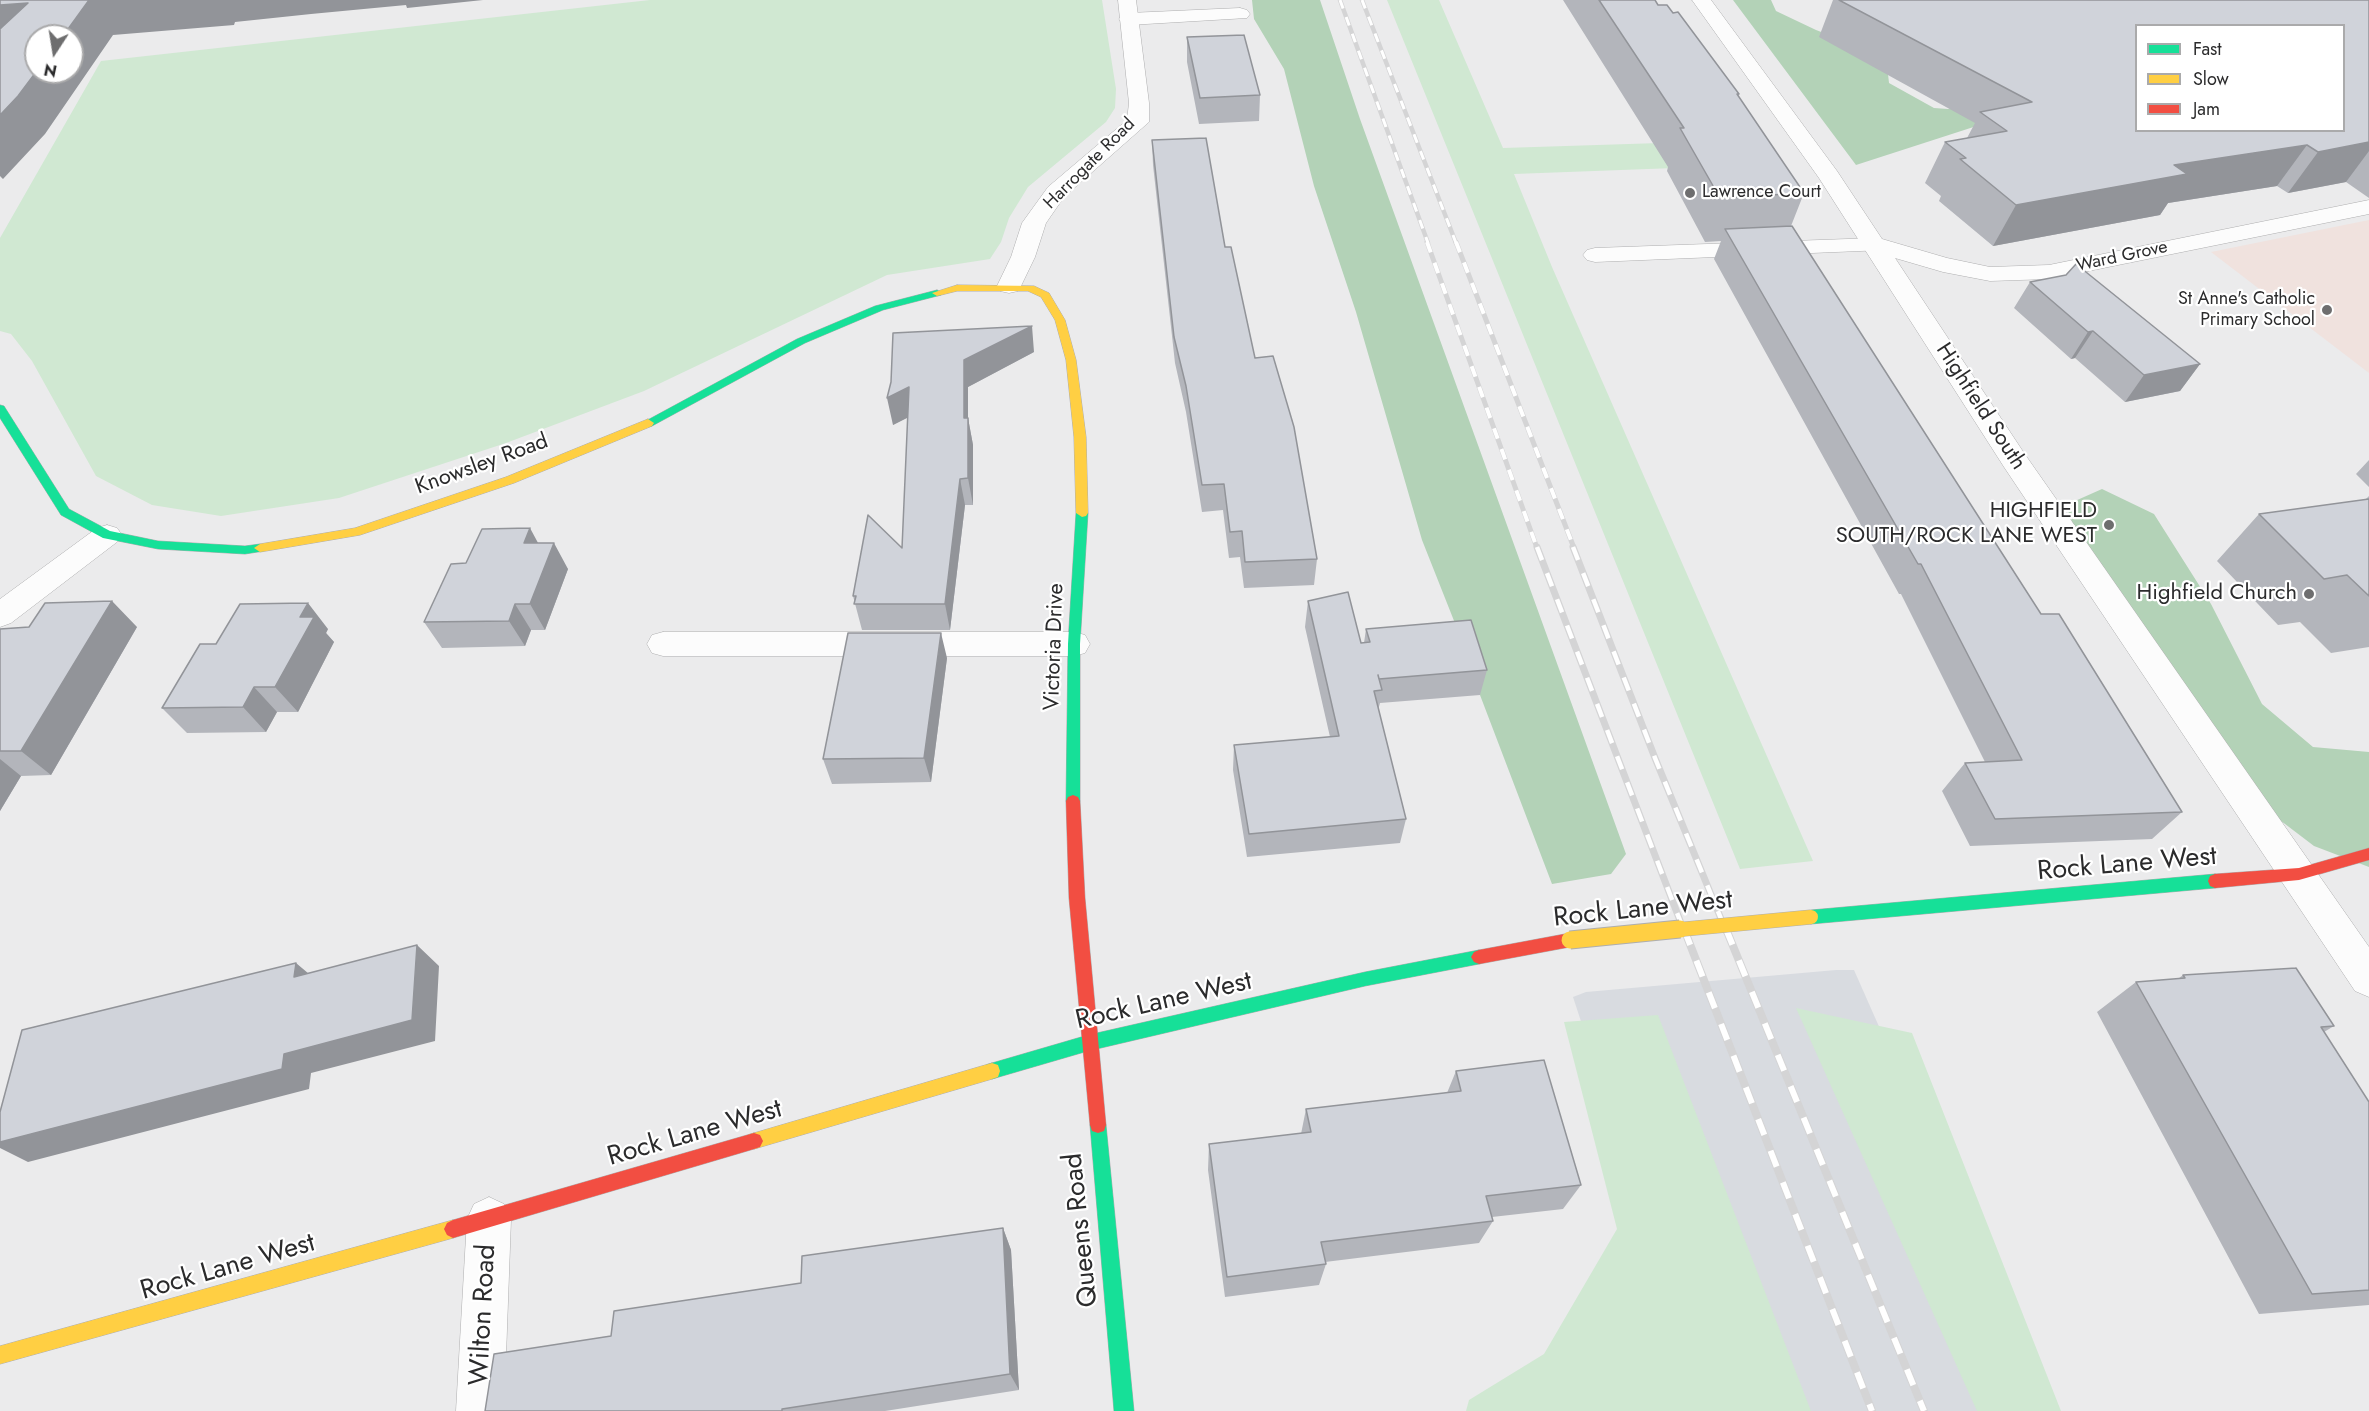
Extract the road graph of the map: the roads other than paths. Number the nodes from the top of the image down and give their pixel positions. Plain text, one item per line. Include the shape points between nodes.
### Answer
1 (1701, 0) edge
2 (1128, 9) edge
3 (1240, 14) dead end
4 (2369, 207) edge
5 (1876, 244) junction
6 (1595, 255) dead end
7 (1010, 286) junction
8 (0, 409) edge
9 (107, 535) junction
10 (0, 615) edge
11 (663, 644) dead end
12 (1074, 644) junction
13 (2369, 854) edge
14 (2299, 874) junction
15 (2369, 979) edge
16 (1088, 1043) junction
17 (489, 1219) junction
18 (0, 1355) edge
19 (480, 1411) edge
20 (1124, 1411) edge

1 - 5 street, Highfield South
2 - 3 street
2 - 7 street, Harrogate Road via 1138,122 1056,192 1034,223
4 - 5 street, Ward Grove via 2049,272 1990,274 1943,266
5 - 6 street
5 - 14 street, Highfield South via 2014,460
7 - 9 street, Knowsley Road via 957,288 879,308 801,341 644,425 510,480 356,532 245,550 158,545
7 - 12 street, Victoria Drive via 1030,288 1045,295 1060,320 1071,360 1080,437 1082,531
8 - 9 street, Knowsley Road via 65,512
9 - 10 street
11 - 12 street
12 - 16 street, Victoria Drive via 1072,778
13 - 14 street, Rock Lane West
14 - 15 street, Highfield South
14 - 16 street, Rock Lane West, bridge via 1570,940 1365,979
16 - 17 street, Rock Lane West
16 - 20 street, Queens Road
17 - 18 street, Rock Lane West
17 - 19 street, Wilton Road

